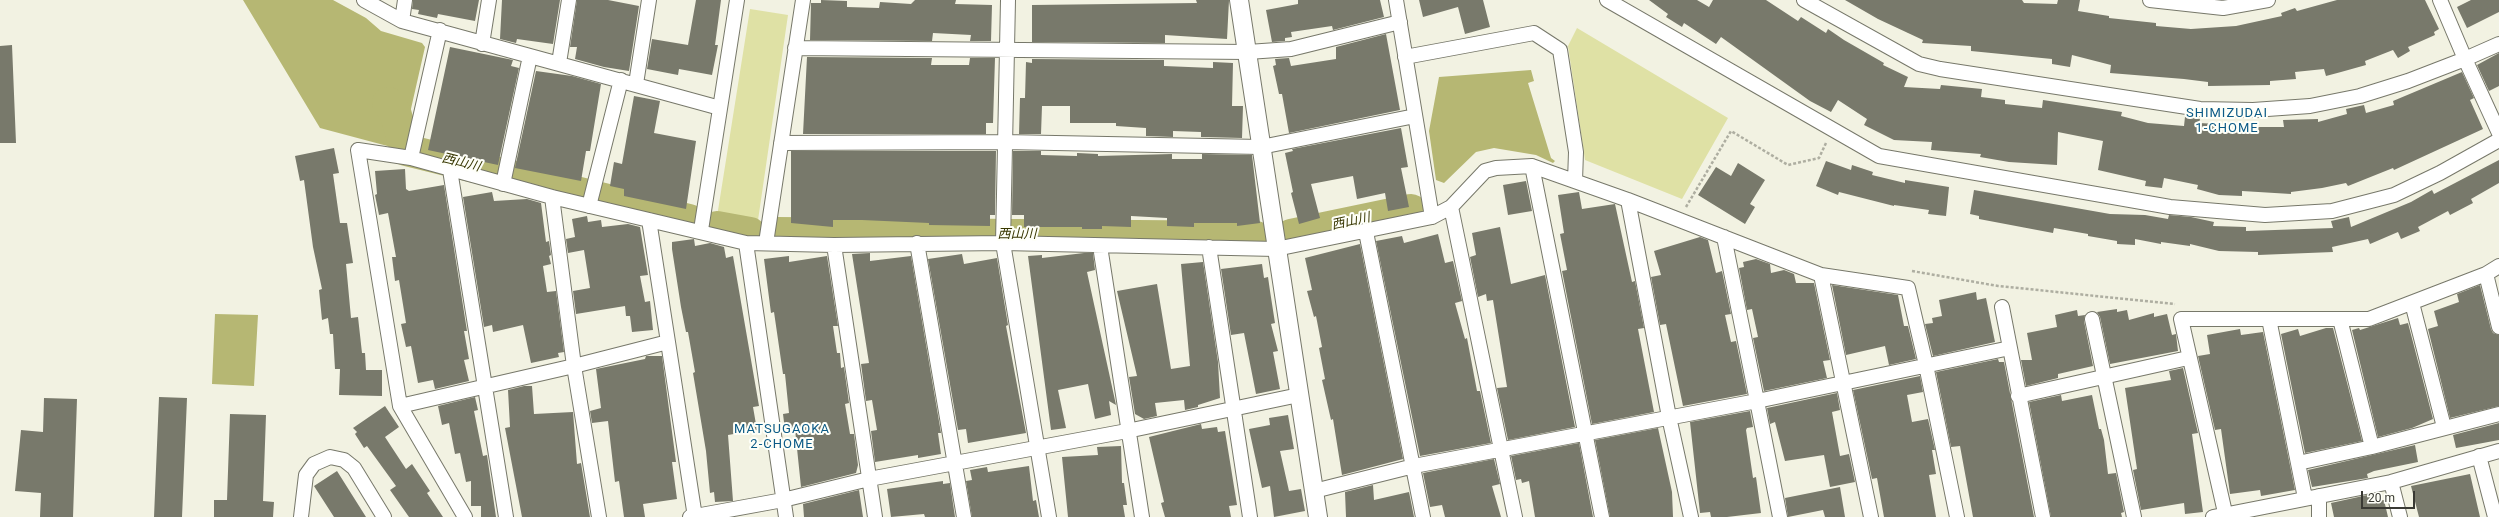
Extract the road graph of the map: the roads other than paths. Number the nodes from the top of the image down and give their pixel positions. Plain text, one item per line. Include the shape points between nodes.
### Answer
1 (364, 0) edge
2 (405, 0) edge
3 (489, 0) edge
4 (569, 0) edge
5 (649, 0) edge
6 (737, 0) edge
7 (803, 0) edge
8 (1008, 0) edge
9 (1239, 0) edge
10 (1396, 0) edge
11 (1607, 0) edge
12 (1804, 0) edge
13 (2150, 0) edge
14 (2268, 0) edge
15 (2440, 0) edge
16 (402, 21) junction
17 (1400, 22) junction
18 (440, 30) junction
19 (482, 44) junction
20 (2499, 44) edge
21 (795, 48) junction
22 (1007, 50) junction
23 (1248, 52) junction
24 (530, 56) junction
25 (1405, 57) junction
26 (2465, 59) junction
27 (559, 63) junction
28 (621, 80) junction
29 (636, 84) junction
30 (720, 108) junction
31 (1415, 116) junction
32 (2499, 133) edge
33 (2499, 140) edge
34 (1004, 142) junction
35 (781, 143) junction
36 (1261, 147) junction
37 (410, 158) junction
38 (1532, 166) junction
39 (450, 170) junction
40 (1575, 181) junction
41 (503, 184) junction
42 (552, 197) junction
43 (1628, 200) junction
44 (589, 206) junction
45 (1451, 207) junction
46 (1432, 217) junction
47 (649, 220) junction
48 (700, 230) junction
49 (1366, 232) junction
50 (1724, 236) junction
51 (746, 243) junction
52 (917, 243) junction
53 (1003, 243) junction
54 (766, 244) junction
55 (834, 245) junction
56 (1100, 246) junction
57 (1209, 247) junction
58 (1276, 249) junction
59 (2499, 266) edge
60 (2486, 274) junction
61 (1822, 275) junction
62 (2412, 303) junction
63 (2002, 307) dead end
64 (2340, 318) junction
65 (2092, 319) dead end
66 (2269, 319) junction
67 (2499, 327) edge
68 (668, 342) junction
69 (2010, 348) junction
70 (2188, 358) junction
71 (1926, 364) junction
72 (574, 366) junction
73 (2103, 378) junction
74 (1843, 382) junction
75 (484, 386) junction
76 (1299, 395) junction
77 (2018, 396) junction
78 (1757, 401) junction
79 (400, 406) junction
80 (1232, 407) junction
81 (2499, 414) edge
82 (1670, 417) junction
83 (2444, 427) junction
84 (1127, 431) junction
85 (1586, 433) junction
86 (1036, 447) junction
87 (2372, 447) junction
88 (1500, 450) junction
89 (2499, 451) edge
90 (2479, 456) junction
91 (956, 462) junction
92 (2298, 463) junction
93 (1414, 466) junction
94 (869, 479) junction
95 (2391, 482) junction
96 (1314, 491) junction
97 (2312, 497) junction
98 (783, 500) junction
99 (2222, 516) edge
100 (301, 517) edge
101 (384, 517) edge
102 (465, 517) edge
103 (506, 517) edge
104 (599, 517) edge
105 (694, 517) edge
106 (786, 517) edge
107 (875, 517) edge
108 (964, 517) edge
109 (1049, 517) edge
110 (1142, 517) edge
111 (1250, 517) edge
112 (1318, 517) edge
113 (1423, 517) edge
114 (1515, 517) edge
115 (1602, 517) edge
116 (1691, 517) edge
117 (1780, 517) edge
118 (1871, 517) edge
119 (1957, 517) edge
120 (2043, 517) edge
121 (2134, 517) edge
122 (2319, 517) edge
123 (2400, 517) edge
124 (2495, 517) edge

1 - 16 street
2 - 16 street
3 - 19 street
4 - 27 street
5 - 29 street
6 - 30 street
7 - 21 street
8 - 22 street
9 - 23 street
10 - 17 street
11 - 33 street via 1879,156 2170,207 2265,215 2332,211 2394,195
12 - 26 street via 1919,64 1955,72 2200,109 2253,110 2310,106 2360,96
13 - 14 street via 2223,8
15 - 26 street
16 - 18 street
17 - 23 street via 1291,49
17 - 25 street
18 - 19 street
18 - 37 street
19 - 24 street
20 - 26 street
21 - 22 street
21 - 35 street
22 - 23 street
22 - 34 street
23 - 36 street
24 - 27 street
24 - 41 street
25 - 31 street
25 - 40 street via 1534,33 1560,50 1576,152
26 - 32 street
27 - 28 street
28 - 29 street
28 - 44 street
29 - 30 street
30 - 48 street
31 - 36 street
31 - 46 street
34 - 35 street
34 - 36 street
34 - 53 street
35 - 54 street
36 - 58 street
37 - 39 street
37 - 79 street via 358,150
38 - 40 street
38 - 45 street via 1485,171
38 - 85 street
39 - 41 street
39 - 75 street
40 - 43 street
41 - 42 street
42 - 44 street
42 - 72 street
43 - 50 street
43 - 82 street
44 - 47 street
45 - 46 street
45 - 88 street
46 - 49 street
47 - 48 street
47 - 68 street
48 - 51 street
49 - 58 street
49 - 93 street
50 - 61 street
50 - 78 street
51 - 54 street
51 - 98 street
52 - 53 street
52 - 55 street
52 - 91 street
53 - 56 street
53 - 86 street
54 - 55 street
55 - 94 street
56 - 57 street
56 - 84 street
57 - 58 street
57 - 80 street
58 - 76 street
59 - 60 street
60 - 62 street
60 - 67 street
61 - 71 street via 1908,288
61 - 74 street
62 - 64 street via 2369,320
62 - 83 street
63 - 69 street
64 - 66 street
64 - 87 street
65 - 73 street
66 - 70 street via 2181,319
66 - 92 street
68 - 72 street
68 - 105 street
69 - 71 street
69 - 77 street
70 - 73 street
70 - 99 street
71 - 74 street
71 - 119 street
72 - 75 street
72 - 104 street
73 - 77 street
73 - 121 street
74 - 78 street
74 - 118 street
75 - 79 street
75 - 103 street
76 - 80 street
76 - 96 street
77 - 120 street
78 - 82 street
78 - 117 street
79 - 102 street
80 - 84 street
80 - 111 street
81 - 83 street
82 - 85 street
82 - 116 street
83 - 87 street
84 - 86 street
84 - 110 street
85 - 88 street
85 - 115 street
86 - 91 street
86 - 109 street
87 - 92 street
88 - 93 street
88 - 114 street
89 - 90 street
90 - 95 street
90 - 124 street
91 - 94 street
91 - 108 street
92 - 97 street
93 - 96 street
93 - 113 street
94 - 98 street
94 - 107 street
95 - 97 street
95 - 123 street
96 - 112 street
97 - 99 street
97 - 122 street
98 - 105 street
98 - 106 street
100 - 101 street via 306,475 314,464 330,457 344,460 354,468

